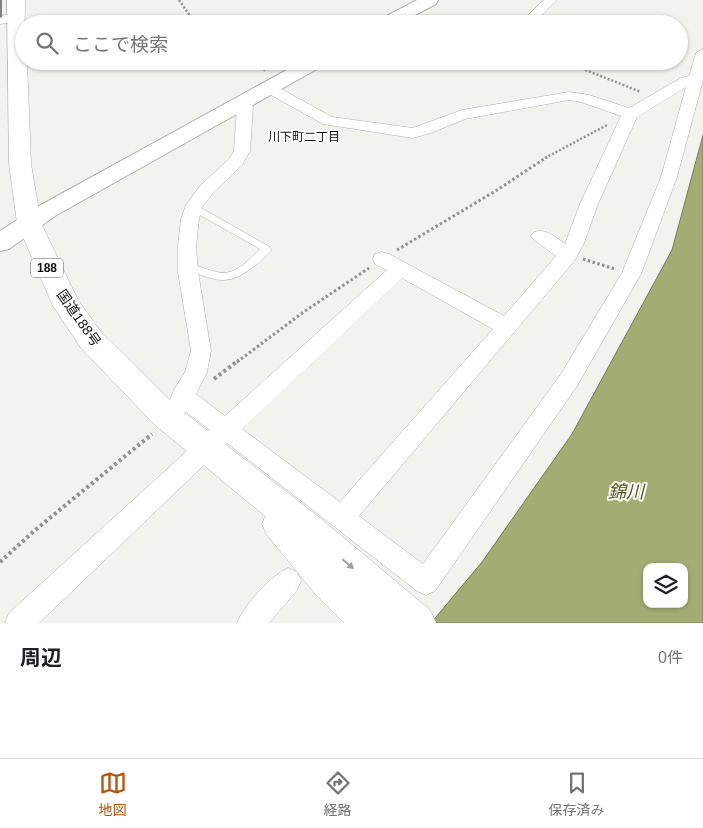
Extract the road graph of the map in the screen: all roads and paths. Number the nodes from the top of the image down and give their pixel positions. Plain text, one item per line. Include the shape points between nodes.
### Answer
1 (179, 0) edge
2 (430, 0) edge
3 (551, 0) edge
4 (10, 13) edge
5 (190, 15) edge
6 (402, 15) edge
7 (536, 15) edge
8 (703, 53) edge
9 (301, 70) edge
10 (585, 70) edge
11 (694, 80) junction
12 (269, 88) junction
13 (655, 98) junction
14 (241, 103) junction
15 (630, 114) junction
16 (193, 210) junction
17 (29, 223) junction
18 (540, 236) dead end
19 (0, 243) edge
20 (568, 255) junction
21 (188, 267) junction
22 (609, 267) dead end
23 (505, 326) junction
24 (186, 400) junction
25 (168, 418) junction
26 (226, 430) junction
27 (216, 458) junction
28 (342, 518) junction
29 (0, 562) edge
30 (288, 581) dead end
31 (413, 619) edge
32 (19, 623) edge
33 (251, 623) edge
34 (371, 623) edge

1 - 5 path
2 - 6 street
3 - 7 street
4 - 17 highway, 国道188号 / 188 via 20,164
8 - 11 street
9 - 12 street
10 - 13 path
11 - 13 street
11 - 28 street via 669,177 631,274 569,380 426,582
12 - 14 street
12 - 15 street via 328,121 413,133 462,115 569,96
13 - 15 street
14 - 16 street via 246,106 242,150 236,161 206,190
14 - 17 street
15 - 20 street
16 - 21 street via 187,246
16 - 21 lane via 267,249 238,273 220,278
17 - 19 street
17 - 25 highway, 国道188号 / 188 via 51,276 91,340
18 - 20 street
20 - 22 path
20 - 23 street
21 - 24 street via 201,351 191,384 182,396
23 - 26 street via 391,264
23 - 28 street
24 - 25 street
24 - 26 street
25 - 27 highway, 国道188号 / 188
25 - 29 path
26 - 27 street
26 - 28 street
27 -> 31 highway, 国道188号 / 188
27 - 32 street
27 - 34 highway, 国道188号 / 188
30 - 33 street

